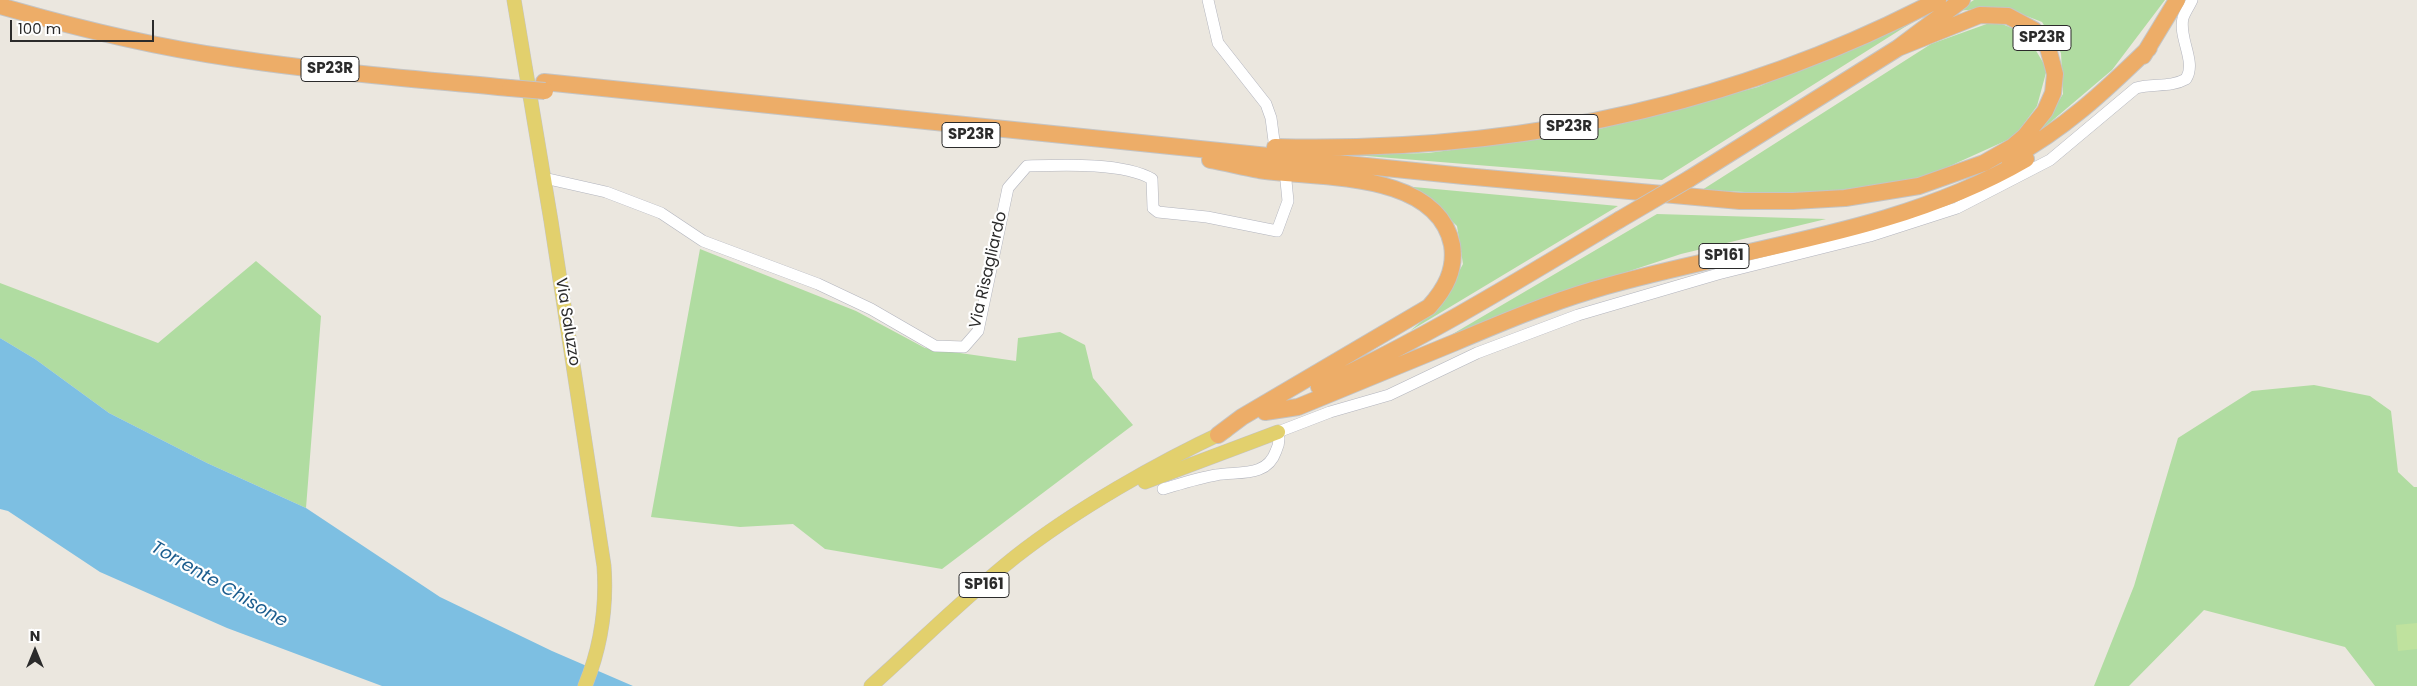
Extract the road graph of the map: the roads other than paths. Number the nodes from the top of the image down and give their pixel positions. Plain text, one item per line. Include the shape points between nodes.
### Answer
1 (14, 0) edge
2 (514, 0) edge
3 (1208, 0) edge
4 (1938, 0) edge
5 (1962, 0) edge
6 (2177, 0) edge
7 (2192, 0) edge
8 (0, 6) edge
9 (1898, 48) junction
10 (2149, 48) junction
11 (509, 83) junction
12 (751, 108) junction
13 (1274, 141) dead end
14 (1178, 145) junction
15 (1191, 156) junction
16 (544, 178) junction
17 (1286, 181) dead end
18 (1265, 412) junction
19 (1278, 432) junction
20 (1218, 435) junction
21 (1163, 489) dead end
22 (1107, 496) junction
23 (585, 686) edge
24 (871, 686) edge

1 - 11 highway, SP23R via 153,35 234,49
2 - 16 main road, Via Saluzzo
3 - 13 street via 1218,43 1266,104
4 - 14 highway, SP23R via 1865,36 1757,78 1655,108 1560,129 1458,142 1380,146
5 - 9 highway, SP161
6 - 10 highway, SP23R
7 - 19 street via 2183,18 2184,44 2190,63 2186,79 2170,85 2136,88 2050,160 1957,208 1870,236 1718,274 1578,315 1477,353 1389,395 1330,412
8 - 11 highway, SP23R via 132,40 232,58
9 - 14 highway, SP23R via 1980,15 2008,16 2034,30 2048,48 2055,74 2053,92 2037,123 2012,147 1996,157 1919,186 1820,200 1740,200 1455,175
9 - 18 highway, SP161, bridge via 1473,308 1385,357
10 - 15 highway, SP23R via 2070,121 2010,159 1934,189 1847,205 1755,208 1628,200
10 - 18 highway, SP161 via 2132,72 2046,147 2007,170 1942,199 1833,233 1701,261 1591,290 1505,321 1298,407
11 - 12 highway, SP23R, bridge
12 - 14 highway, SP23R
12 - 15 highway, SP23R
15 - 20 highway, SP161 via 1259,170 1360,181 1396,189 1433,211 1448,232 1453,253 1446,284 1429,307 1242,417
16 - 17 street, Via Risagliardo via 606,192 661,213 704,241 818,284 935,346 964,347 978,331 1008,188 1027,166 1075,165 1134,172 1152,179 1153,208 1158,212 1207,217 1277,231 1288,201
16 - 23 main road, Via Saluzzo via 604,566 605,606
18 - 20 main road, SP161
19 - 21 street via 1280,439 1275,455 1263,469 1214,475
19 - 22 main road
20 - 22 main road, SP161
22 - 24 main road, SP161 via 1015,557

